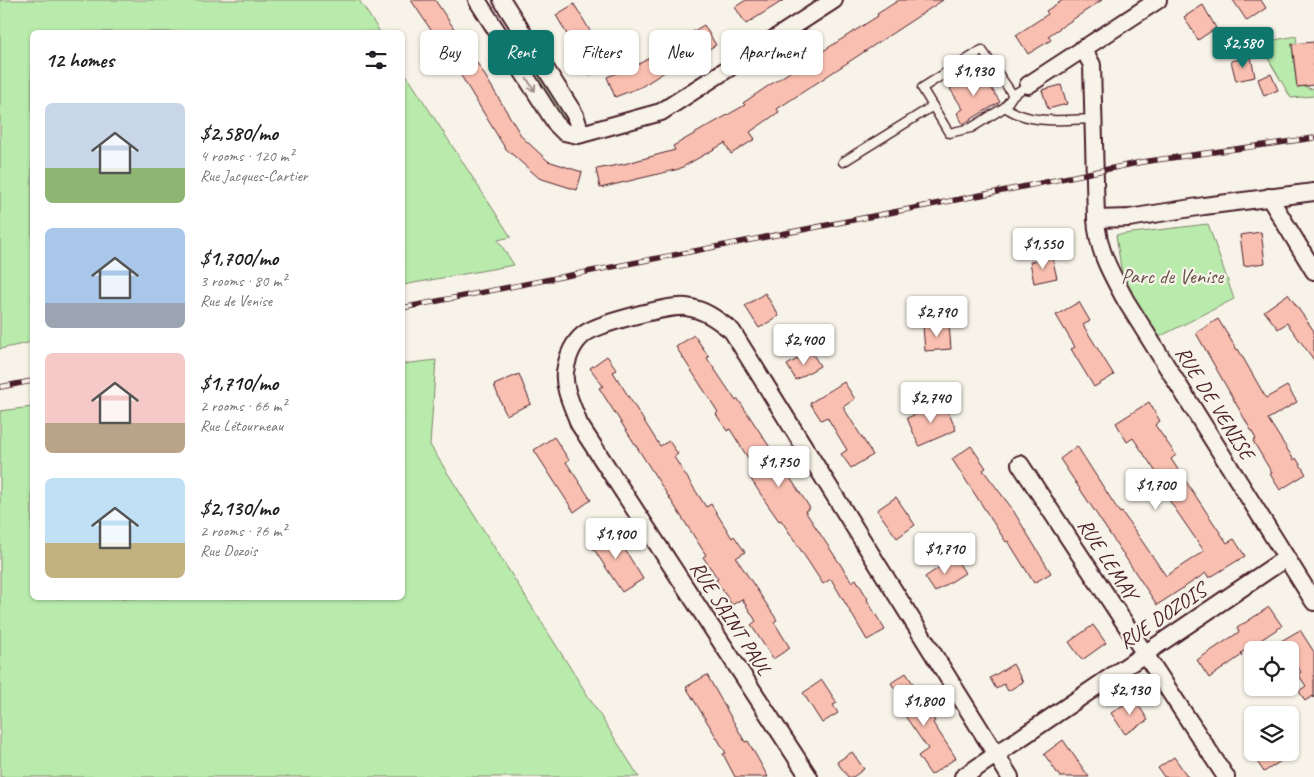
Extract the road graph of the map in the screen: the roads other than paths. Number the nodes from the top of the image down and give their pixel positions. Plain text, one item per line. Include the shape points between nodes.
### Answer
1 (477, 0) edge
2 (834, 0) edge
3 (1158, 0) edge
4 (508, 2) edge
5 (488, 18) junction
6 (1083, 48) junction
7 (1028, 85) joint
8 (1013, 95) junction
9 (933, 106) junction
10 (1005, 107) junction
11 (1092, 119) junction
12 (581, 134) junction
13 (842, 162) dead end
14 (1314, 192) edge
15 (1268, 197) junction
16 (1096, 219) junction
17 (1314, 270) edge
18 (1020, 464) dead end
19 (1286, 558) junction
20 (1314, 602) edge
21 (1145, 654) junction
22 (996, 755) junction
23 (809, 777) edge
24 (963, 777) edge
25 (1010, 777) edge
26 (1226, 777) edge

1 - 5 street
2 - 12 street via 661,112
3 - 6 street
4 - 5 street
4 - 12 street via 575,115
5 -> 12 street via 556,124 568,134
6 - 7 street
6 - 11 street, RUE DE VENISE via 1092,66
7 - 8 lane
8 - 9 lane via 982,50 922,88
8 - 10 lane
9 - 10 lane via 949,133 971,128
9 - 13 lane
10 - 11 lane via 1034,119
11 - 16 street, RUE DE VENISE
14 - 15 street
15 - 16 street via 1129,218
15 - 17 street
16 - 19 street, RUE DE VENISE via 1102,255 1126,301
18 - 21 street, RUE LEMAY
19 - 20 street, RUE DE VENISE
19 - 21 street, RUE DOZOIS
21 - 22 street, RUE DOZOIS
21 - 26 street, RUE LEMAY
22 - 23 street, RUE SAINT PAUL via 732,331 711,314 685,306 623,318 583,334 570,351 564,374 568,395 580,424
22 - 24 street, RUE DOZOIS
22 - 25 street, RUE SAINT PAUL

